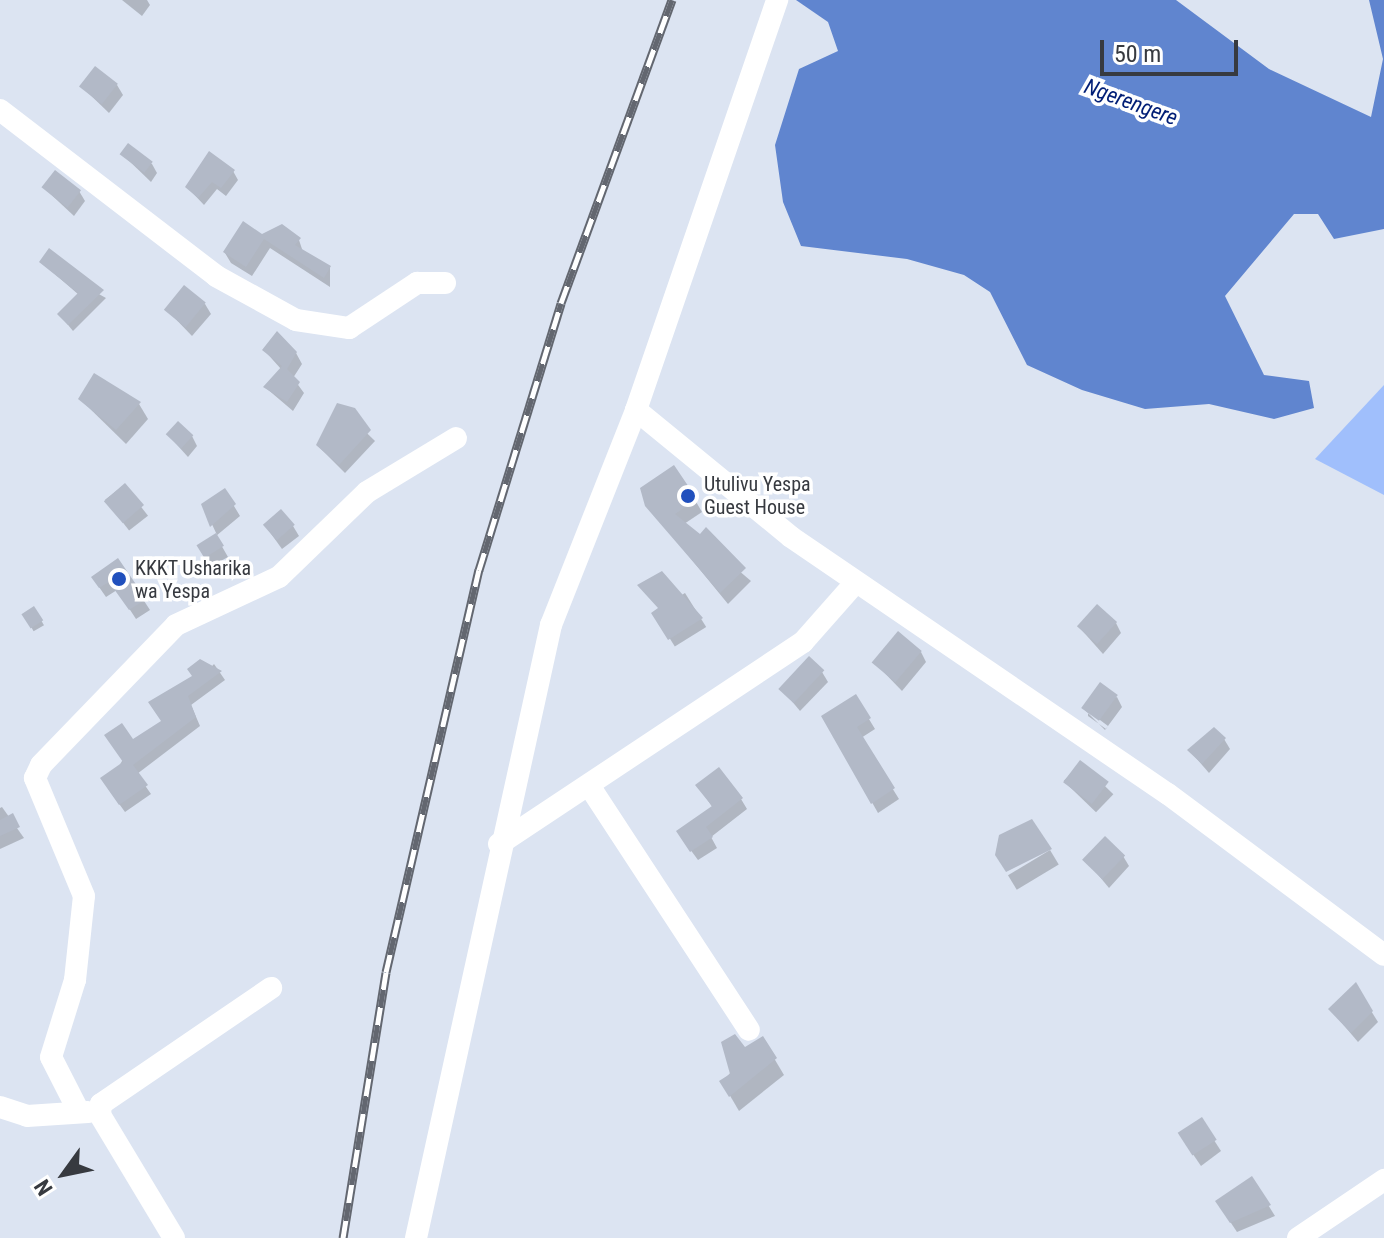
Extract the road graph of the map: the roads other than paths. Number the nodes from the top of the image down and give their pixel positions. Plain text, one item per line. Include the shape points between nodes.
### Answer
1 (777, 0) edge
2 (0, 110) edge
3 (445, 283) dead end
4 (636, 410) junction
5 (456, 438) dead end
6 (856, 582) junction
7 (590, 787) junction
8 (499, 844) junction
9 (1384, 955) edge
10 (271, 988) dead end
11 (749, 1030) dead end
12 (0, 1107) edge
13 (78, 1110) junction
14 (100, 1115) junction
15 (1384, 1180) edge
16 (174, 1238) edge
17 (416, 1238) edge
18 (1298, 1238) edge

1 - 4 street
2 - 3 street via 216,276 296,320 349,328 417,283
4 - 6 street
4 - 8 street via 551,625
5 - 13 street via 367,492 279,577 176,625 41,765 35,778 84,896 75,980 51,1057
6 - 7 street via 803,642
6 - 9 street via 1168,794
7 - 8 street
7 - 11 street
8 - 17 street
10 - 14 street via 112,1091
12 - 13 street via 47,1117
13 - 14 street
14 - 16 street
15 - 18 street

